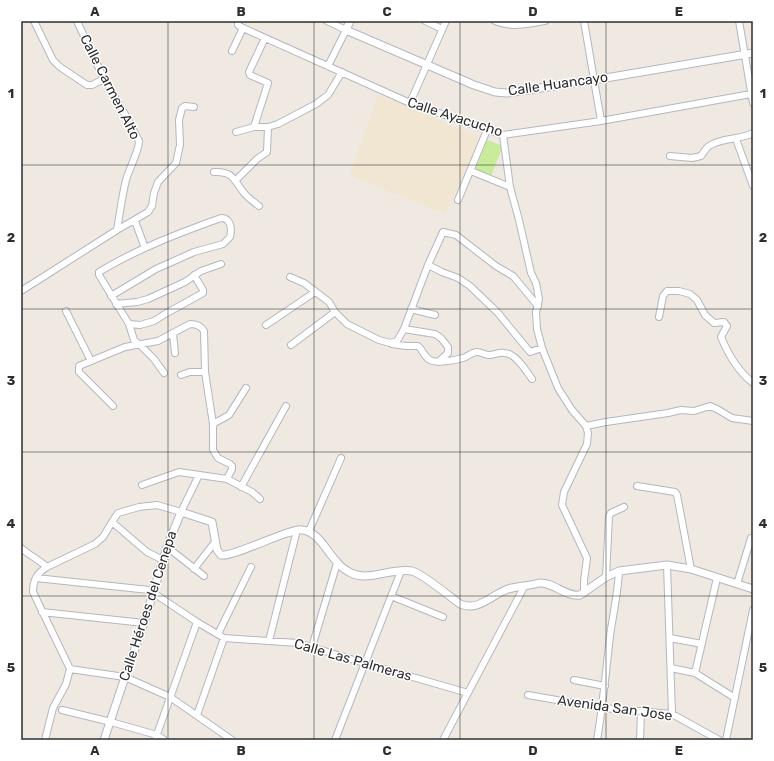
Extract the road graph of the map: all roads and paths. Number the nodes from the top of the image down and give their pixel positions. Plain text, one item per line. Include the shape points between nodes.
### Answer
1 (34, 21) edge
2 (77, 21) edge
3 (238, 21) edge
4 (327, 21) edge
5 (350, 21) edge
6 (425, 21) edge
7 (446, 21) edge
8 (495, 21) edge
9 (545, 21) edge
10 (584, 21) edge
11 (739, 21) edge
12 (243, 28) junction
13 (442, 29) junction
14 (346, 30) junction
15 (265, 38) junction
16 (232, 51) dead end
17 (753, 53) edge
18 (743, 54) junction
19 (426, 65) junction
20 (328, 66) junction
21 (342, 72) junction
22 (104, 79) junction
23 (594, 80) junction
24 (750, 94) junction
25 (410, 103) junction
26 (753, 103) edge
27 (194, 107) dead end
28 (601, 120) junction
29 (254, 127) junction
30 (268, 127) junction
31 (487, 130) junction
32 (236, 132) dead end
33 (753, 133) edge
34 (503, 135) junction
35 (736, 139) junction
36 (670, 156) dead end
37 (753, 162) edge
38 (746, 164) junction
39 (471, 171) junction
40 (214, 172) dead end
41 (236, 180) junction
42 (753, 186) edge
43 (510, 187) junction
44 (458, 200) dead end
45 (259, 206) dead end
46 (135, 221) junction
47 (117, 230) junction
48 (145, 248) junction
49 (221, 264) dead end
50 (428, 265) junction
51 (194, 275) junction
52 (290, 277) dead end
53 (22, 288) edge
54 (315, 292) junction
55 (111, 296) junction
56 (116, 304) junction
57 (538, 306) junction
58 (411, 309) junction
59 (66, 310) dead end
60 (335, 312) junction
61 (435, 315) dead end
62 (659, 317) dead end
63 (129, 324) junction
64 (266, 325) dead end
65 (404, 329) junction
66 (173, 334) junction
67 (390, 343) junction
68 (140, 345) junction
69 (291, 346) dead end
70 (542, 348) junction
71 (175, 353) dead end
72 (91, 361) junction
73 (438, 362) junction
74 (205, 372) junction
75 (164, 373) dead end
76 (181, 375) dead end
77 (532, 379) dead end
78 (753, 383) edge
79 (246, 388) dead end
80 (114, 406) dead end
81 (286, 406) dead end
82 (753, 421) edge
83 (212, 424) junction
84 (586, 426) junction
85 (341, 458) dead end
86 (199, 476) junction
87 (227, 479) junction
88 (142, 485) dead end
89 (241, 486) junction
90 (637, 486) dead end
91 (260, 499) dead end
92 (624, 507) dead end
93 (181, 512) junction
94 (112, 522) junction
95 (297, 530) junction
96 (309, 531) junction
97 (751, 538) dead end
98 (215, 542) junction
99 (167, 547) junction
100 (21, 548) edge
101 (163, 560) junction
102 (338, 563) junction
103 (667, 565) junction
104 (251, 567) dead end
105 (47, 568) junction
106 (194, 569) junction
107 (691, 569) junction
108 (401, 571) junction
109 (620, 571) junction
110 (204, 576) dead end
111 (606, 577) junction
112 (36, 578) junction
113 (717, 578) junction
114 (737, 584) junction
115 (524, 587) junction
116 (753, 589) edge
117 (153, 593) junction
118 (584, 593) junction
119 (391, 596) junction
120 (753, 610) edge
121 (42, 612) junction
122 (443, 617) dead end
123 (197, 622) junction
124 (144, 623) junction
125 (218, 634) junction
126 (224, 638) junction
127 (670, 638) junction
128 (269, 641) junction
129 (702, 644) junction
130 (312, 647) junction
131 (364, 663) junction
132 (671, 668) junction
133 (70, 669) junction
134 (695, 673) junction
135 (125, 676) junction
136 (574, 680) dead end
137 (605, 686) junction
138 (468, 693) junction
139 (528, 695) dead end
140 (170, 697) junction
141 (735, 698) junction
142 (603, 708) junction
143 (62, 710) dead end
144 (641, 711) junction
145 (672, 714) junction
146 (197, 715) junction
147 (111, 722) junction
148 (156, 738) edge
149 (45, 740) edge
150 (104, 740) edge
151 (164, 740) edge
152 (232, 740) edge
153 (335, 740) edge
154 (443, 740) edge
155 (596, 740) edge
156 (640, 740) edge
157 (719, 740) edge
158 (726, 740) edge

1 - 22 street via 53,60 60,67 86,85
2 - 22 street, Calle Carmen Alto
3 - 12 street via 238,25
4 - 14 street, Calle Huancayo
5 - 14 street
6 - 13 street
7 - 13 street
8 - 9 street via 519,26
10 - 23 street
11 - 18 street
12 - 15 street, Calle Ayacucho
12 - 16 street
13 - 19 street
14 - 19 street, Calle Huancayo
14 - 20 street
15 - 20 street, Calle Ayacucho
15 - 29 street via 249,72 250,75 268,84
17 - 18 street, Calle Huancayo
18 - 23 street, Calle Huancayo
18 - 24 street
19 - 23 street, Calle Huancayo via 474,85 506,93
19 - 25 street
20 - 21 street, Calle Ayacucho
21 - 25 street, Calle Ayacucho
21 - 30 street via 328,95 278,124
22 - 47 street, Calle Carmen Alto via 139,141 126,182
23 - 28 street
24 - 26 street
24 - 28 street, Calle Ayacucho
25 - 31 street, Calle Ayacucho
27 - 46 street via 182,108 176,164 158,182 148,212
28 - 34 street, Calle Ayacucho
29 - 30 street
29 - 32 street
30 - 41 street via 267,152
31 - 34 street, Calle Ayacucho
31 - 39 street
33 - 35 street
34 - 43 street
35 - 36 street via 709,146 701,156
35 - 38 street
37 - 38 street
38 - 42 street
39 - 43 street
39 - 44 street
40 - 41 street via 227,173
41 - 45 street via 244,193
43 - 57 street via 536,284
46 - 47 street
46 - 48 street
47 - 53 street
48 - 55 street via 99,272
48 - 55 street via 182,231 221,218 226,219 230,225 230,237 223,244 194,252 164,265
49 - 51 street
50 - 57 street via 443,232 456,235 513,276
50 - 58 street
50 - 70 street via 470,286 498,313 530,352
51 - 56 street via 185,282 148,299
51 - 63 street via 203,293 154,321 140,325
52 - 54 street via 304,283
54 - 60 street via 329,302
54 - 64 street
55 - 56 street
56 - 63 street
57 - 70 street via 537,329
58 - 61 street
58 - 65 street
59 - 72 street
60 - 67 street via 347,324
60 - 69 street
62 - 78 street via 663,296 667,291 690,294 714,323 724,322 726,326 721,337 725,347 744,376
63 - 68 street via 134,340
65 - 67 street via 397,341
65 - 73 street via 435,334 441,338 448,347 448,353
66 - 68 street
66 - 71 street
66 - 74 street via 190,324 203,329
67 - 73 street via 418,346 431,361
68 - 72 street
68 - 75 street
70 - 84 street via 558,388
72 - 80 street via 79,366 79,372
73 - 77 street via 465,358 478,352 491,355 507,353 513,356
74 - 76 street
74 - 83 street
79 - 83 street via 229,415
81 - 89 street
82 - 84 street via 732,418 710,406 694,411 681,410
83 - 87 street via 214,454 232,466
84 - 118 street via 587,444 564,492 562,505 587,558
85 - 96 street
86 - 87 street
86 - 88 street via 176,473
86 - 93 street, Calle Héroes del Cenepa
87 - 89 street
89 - 91 street
90 - 107 street via 675,492 677,495
92 - 111 street via 609,516
93 - 94 street via 157,505 139,507 118,514
93 - 98 street via 212,522
93 - 99 street, Calle Héroes del Cenepa
94 - 101 street via 147,552
94 - 105 street via 96,544
95 - 96 street
95 - 98 street via 226,556 219,554
95 - 128 street
96 - 102 street
97 - 114 street
98 - 106 street
99 - 101 street, Calle Héroes del Cenepa
99 - 106 street
100 - 105 street
101 - 117 street, Calle Héroes del Cenepa
102 - 108 street via 352,574 362,576
102 - 130 street
103 - 107 street
103 - 109 street
103 - 127 street
104 - 125 street
105 - 112 street
106 - 110 street
107 - 113 street
108 - 115 street via 412,571 430,581 465,607 474,607 506,590
108 - 119 street
109 - 111 street
109 - 137 street
111 - 118 street
112 - 117 street, Calle Las Palmeras via 149,590
112 - 121 street via 33,592
113 - 114 street
113 - 129 street
114 - 116 street
115 - 118 street via 544,583 576,596
115 - 138 street
117 - 123 street, Calle Las Palmeras
117 - 124 street, Calle Héroes del Cenepa
119 - 122 street
119 - 131 street
120 - 141 street
121 - 124 street
121 - 133 street
123 - 125 street, Calle Las Palmeras
123 - 140 street
124 - 135 street, Calle Héroes del Cenepa
125 - 126 street, Calle Las Palmeras
126 - 128 street, Calle Las Palmeras
126 - 146 street
127 - 129 street
127 - 132 street
128 - 130 street, Calle Las Palmeras via 298,643
129 - 134 street
130 - 131 street, Calle Las Palmeras
131 - 138 street, Calle Las Palmeras
131 - 153 street
132 - 134 street
132 - 145 street
133 - 135 street
133 - 149 street via 66,684 53,708
134 - 141 street
135 - 140 street
135 - 147 street, Calle Héroes del Cenepa
136 - 137 street
137 - 142 street
138 - 154 street
139 - 142 street, Avenida San Jose
140 - 146 street
140 - 148 street
141 - 158 street
142 - 144 street, Avenida San Jose
142 - 155 street
143 - 147 street
144 - 145 street, Avenida San Jose
144 - 156 street
145 - 157 street, Avenida San Jose
146 - 152 street
147 - 148 street
147 - 150 street, Calle Héroes del Cenepa
148 - 151 street

